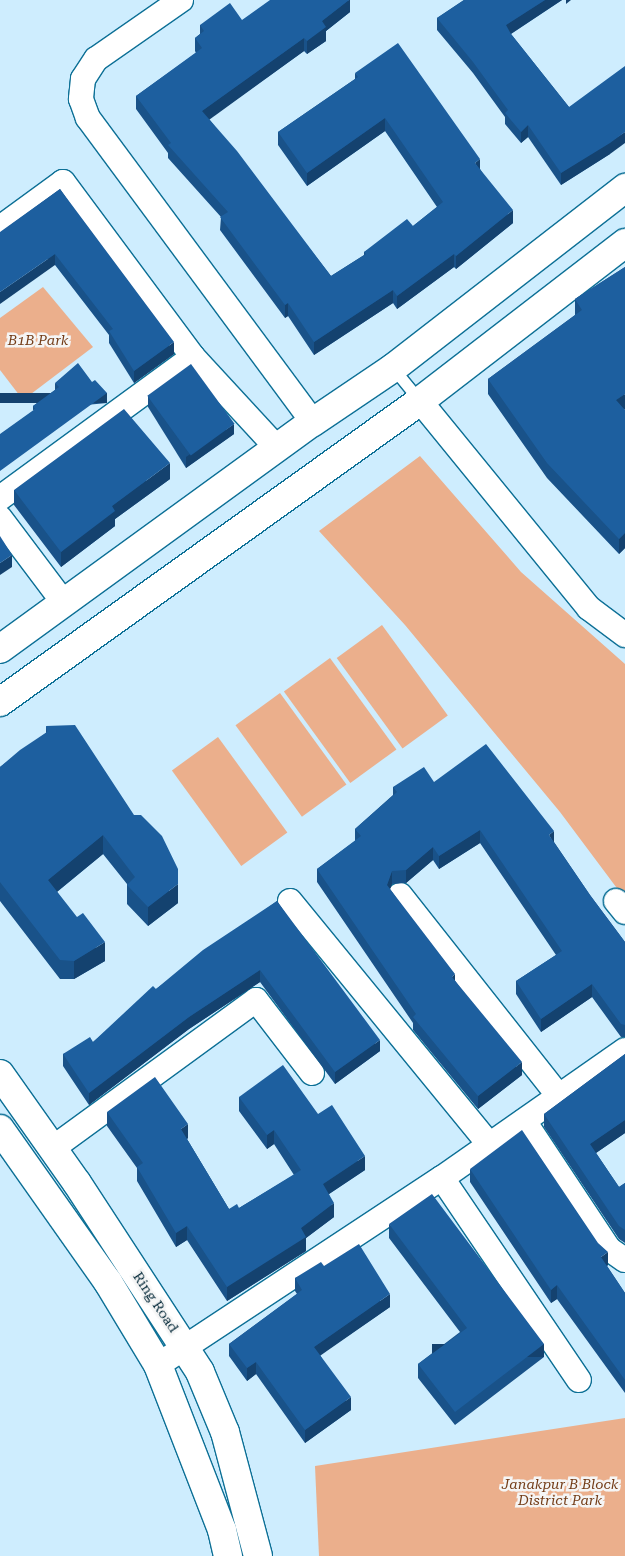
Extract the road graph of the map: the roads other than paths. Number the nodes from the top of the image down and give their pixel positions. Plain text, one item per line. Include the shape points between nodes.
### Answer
1 (181, 0) edge
2 (625, 188) edge
3 (0, 228) edge
4 (625, 244) edge
5 (194, 357) junction
6 (393, 368) junction
7 (420, 401) junction
8 (313, 422) junction
9 (277, 448) junction
10 (0, 498) edge
11 (0, 518) edge
12 (64, 603) junction
13 (625, 635) edge
14 (0, 649) edge
15 (0, 702) edge
16 (400, 895) dead end
17 (290, 900) dead end
18 (625, 1050) edge
19 (312, 1073) dead end
20 (0, 1074) edge
21 (558, 1095) junction
22 (524, 1121) junction
23 (0, 1129) edge
24 (490, 1145) junction
25 (53, 1148) junction
26 (442, 1178) junction
27 (625, 1260) edge
28 (184, 1345) junction
29 (158, 1365) junction
30 (579, 1380) dead end
31 (228, 1556) edge
32 (258, 1556) edge

1 - 8 street via 96,59 83,79 81,99 88,118
2 - 6 street
3 - 5 street via 63,182
4 - 7 street
5 - 9 street
5 - 10 street
6 - 7 lane
6 - 8 street
7 - 13 street via 589,608
7 - 15 street
8 - 9 street
9 - 12 street
11 - 12 street
12 - 14 street
16 - 21 street
17 - 24 street
18 - 21 street
19 - 25 street via 256,1000
20 - 25 street, Ring Road
21 - 22 street
22 - 24 street
22 - 27 street via 609,1249
23 - 29 street via 108,1282
24 - 26 street
25 - 28 street, Ring Road
26 - 28 street
26 - 30 street
28 - 29 street
28 - 32 street, Ring Road via 200,1372 225,1432
29 - 31 street via 222,1530

